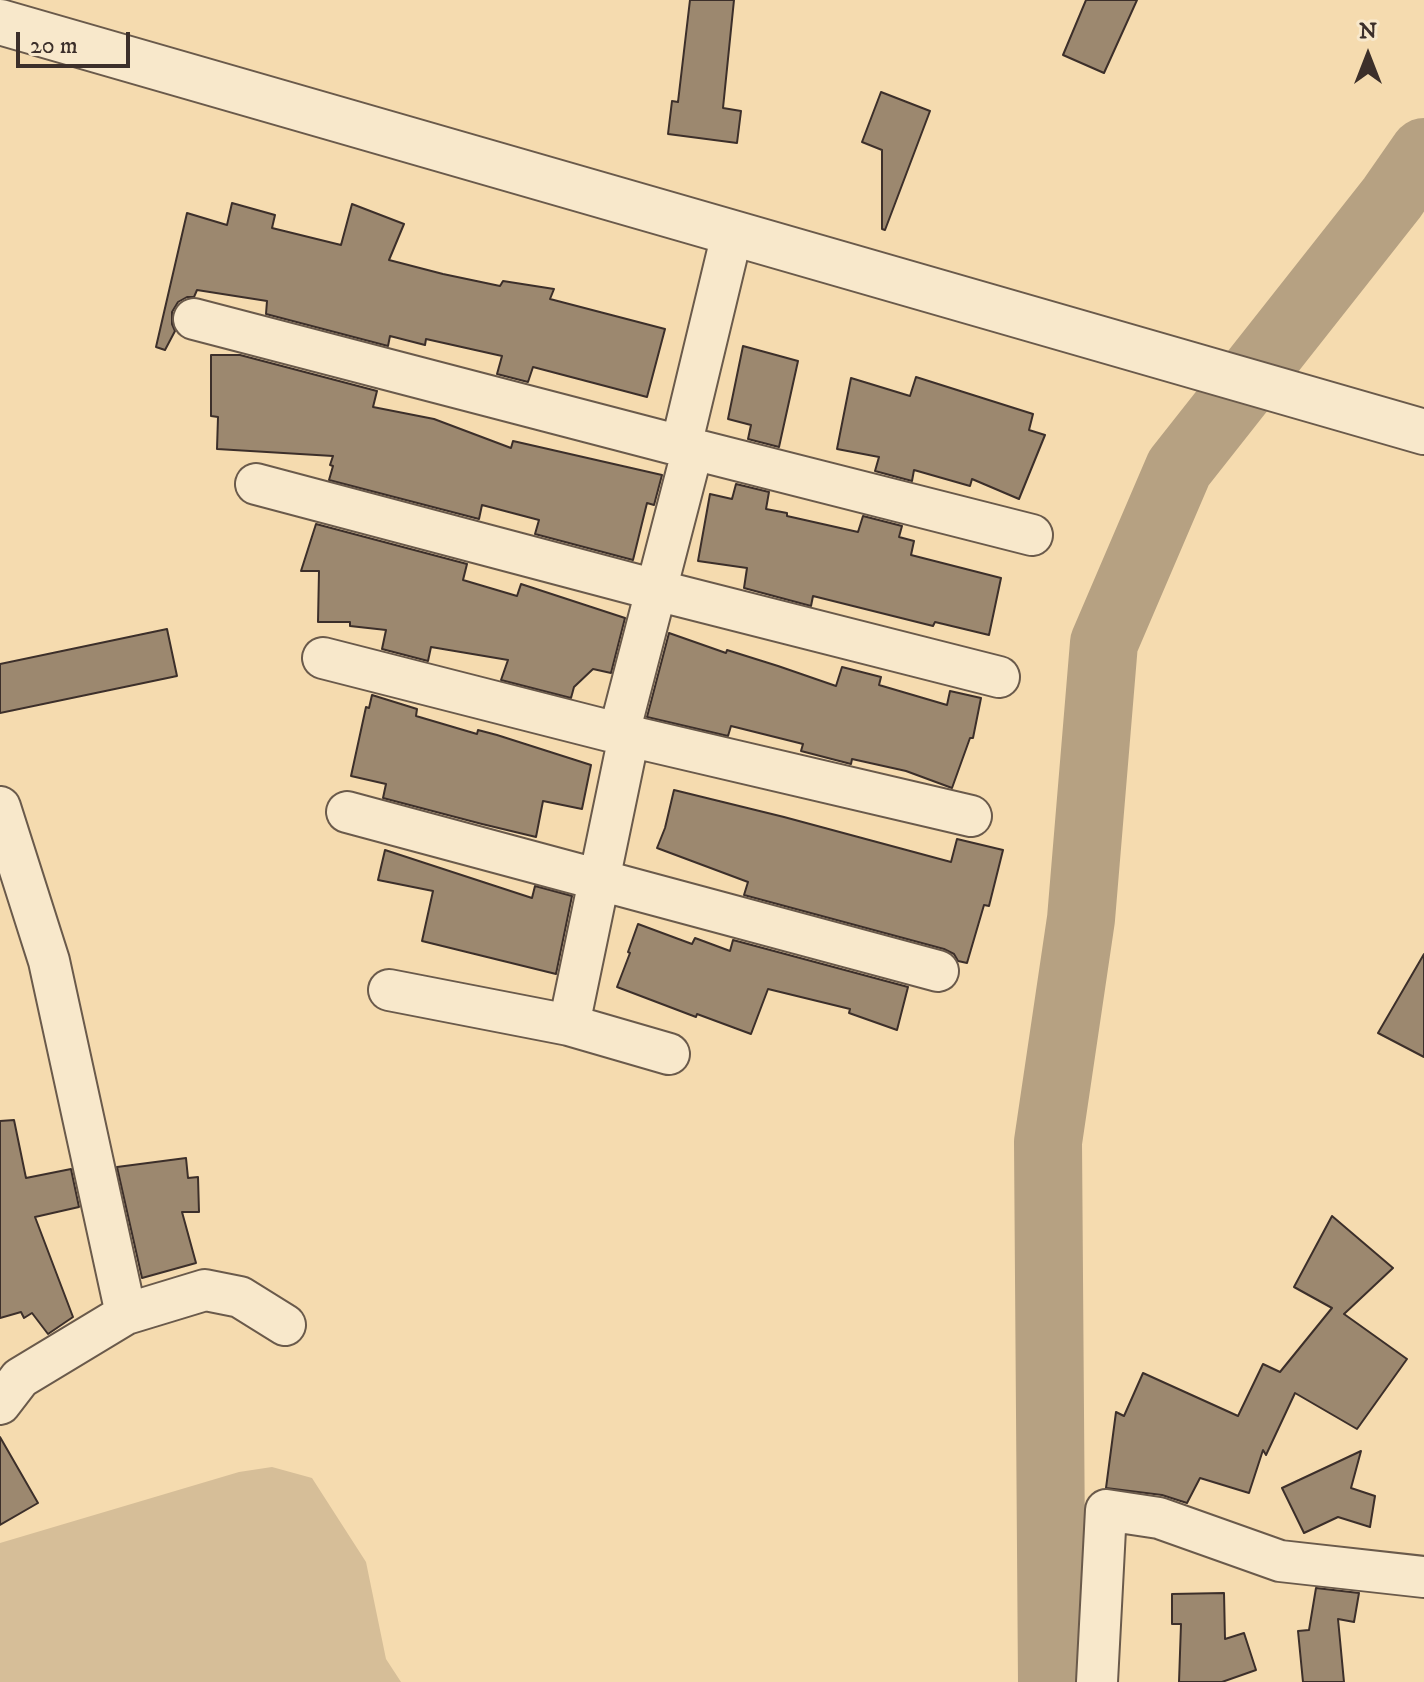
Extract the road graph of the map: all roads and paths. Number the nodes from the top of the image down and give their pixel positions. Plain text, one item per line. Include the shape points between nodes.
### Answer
1 (0, 22) edge
2 (732, 234) junction
3 (194, 319) dead end
4 (1414, 429) edge
5 (687, 447) junction
6 (256, 484) dead end
7 (1032, 535) dead end
8 (656, 590) junction
9 (323, 658) dead end
10 (999, 677) dead end
11 (624, 734) junction
12 (0, 807) edge
13 (347, 812) dead end
14 (971, 816) dead end
15 (600, 880) junction
16 (938, 971) dead end
17 (389, 990) dead end
18 (569, 1025) junction
19 (669, 1054) dead end
20 (126, 1314) junction
21 (285, 1325) dead end
22 (0, 1404) edge
23 (1424, 1577) edge
24 (1097, 1682) edge

1 - 2 street
2 - 4 street
2 - 5 street
3 - 5 street
5 - 7 street
5 - 8 street
6 - 8 street
8 - 10 street
8 - 11 street
9 - 11 street
11 - 14 street
11 - 15 street
12 - 20 street via 49,961
13 - 15 street
15 - 16 street
15 - 18 street
17 - 18 street
18 - 19 street
20 - 21 street via 205,1290 240,1297
20 - 22 street via 20,1378
23 - 24 street via 1280,1561 1159,1518 1106,1510

